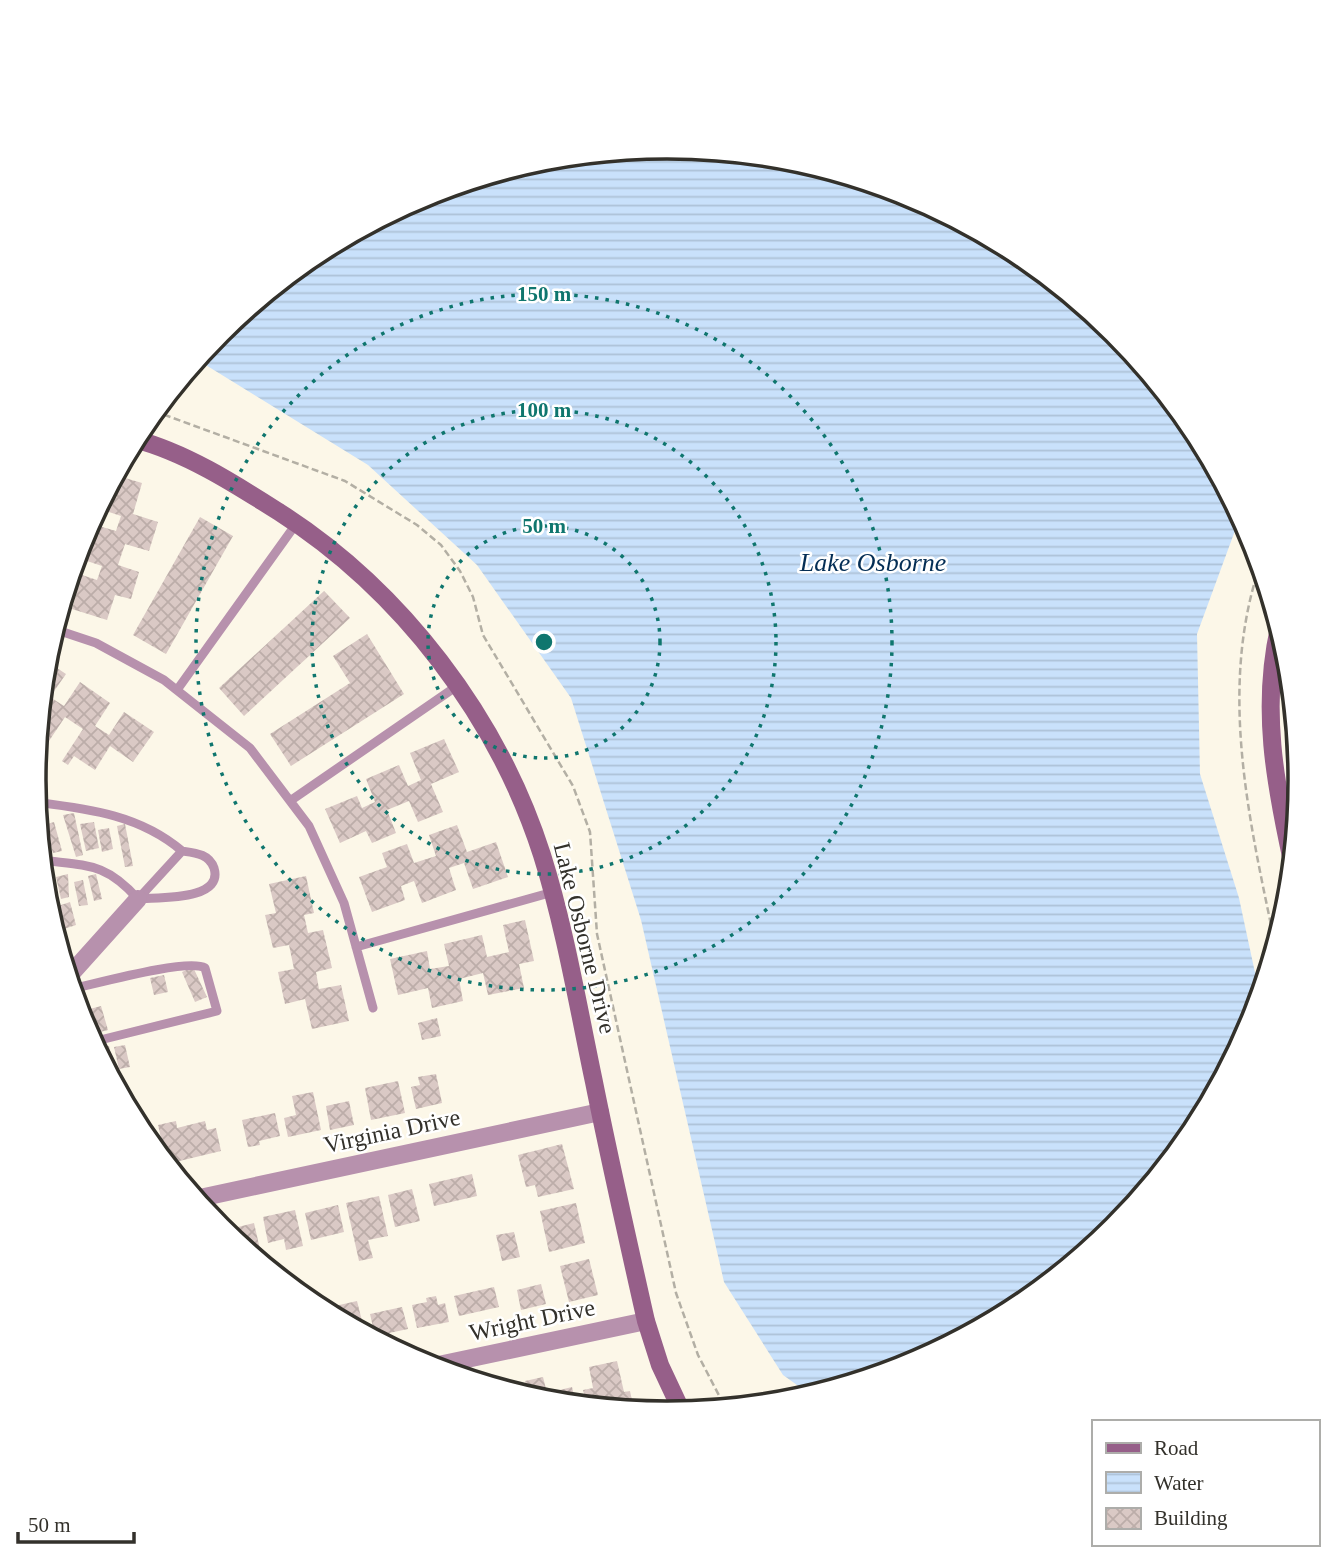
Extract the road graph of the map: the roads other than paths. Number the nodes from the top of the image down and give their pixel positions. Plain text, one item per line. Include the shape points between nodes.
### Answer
1 (145, 444) edge
2 (296, 523) junction
3 (64, 632) edge
4 (1276, 657) edge
5 (457, 687) junction
6 (177, 690) junction
7 (290, 801) junction
8 (47, 804) edge
9 (1286, 815) edge
10 (182, 851) junction
11 (51, 861) edge
12 (553, 892) junction
13 (138, 899) junction
14 (356, 947) junction
15 (75, 969) edge
16 (81, 987) edge
17 (373, 1008) dead end
18 (103, 1039) edge
19 (600, 1112) junction
20 (207, 1196) edge
21 (646, 1321) junction
22 (451, 1362) edge
23 (677, 1401) edge

1 - 2 street, Lake Osborne Drive via 214,474
2 - 5 street, Lake Osborne Drive via 366,580 411,626
2 - 6 lane
3 - 6 lane via 96,643
4 - 9 street via 1269,713 1271,756
5 - 7 lane
5 - 12 street, Lake Osborne Drive via 520,799
6 - 7 lane via 250,748
7 - 14 lane via 309,826 344,903
8 - 10 lane via 114,814 161,833
10 - 13 lane
10 - 13 lane via 210,860 214,884 194,894
11 - 13 lane via 103,869
12 - 14 lane
12 - 19 street, Lake Osborne Drive
13 - 15 street
14 - 17 lane
16 - 18 lane via 154,970 202,966 217,1012
19 - 20 street, Virginia Drive
19 - 21 street, Lake Osborne Drive
21 - 22 street, Wright Drive
21 - 23 street, Lake Osborne Drive

